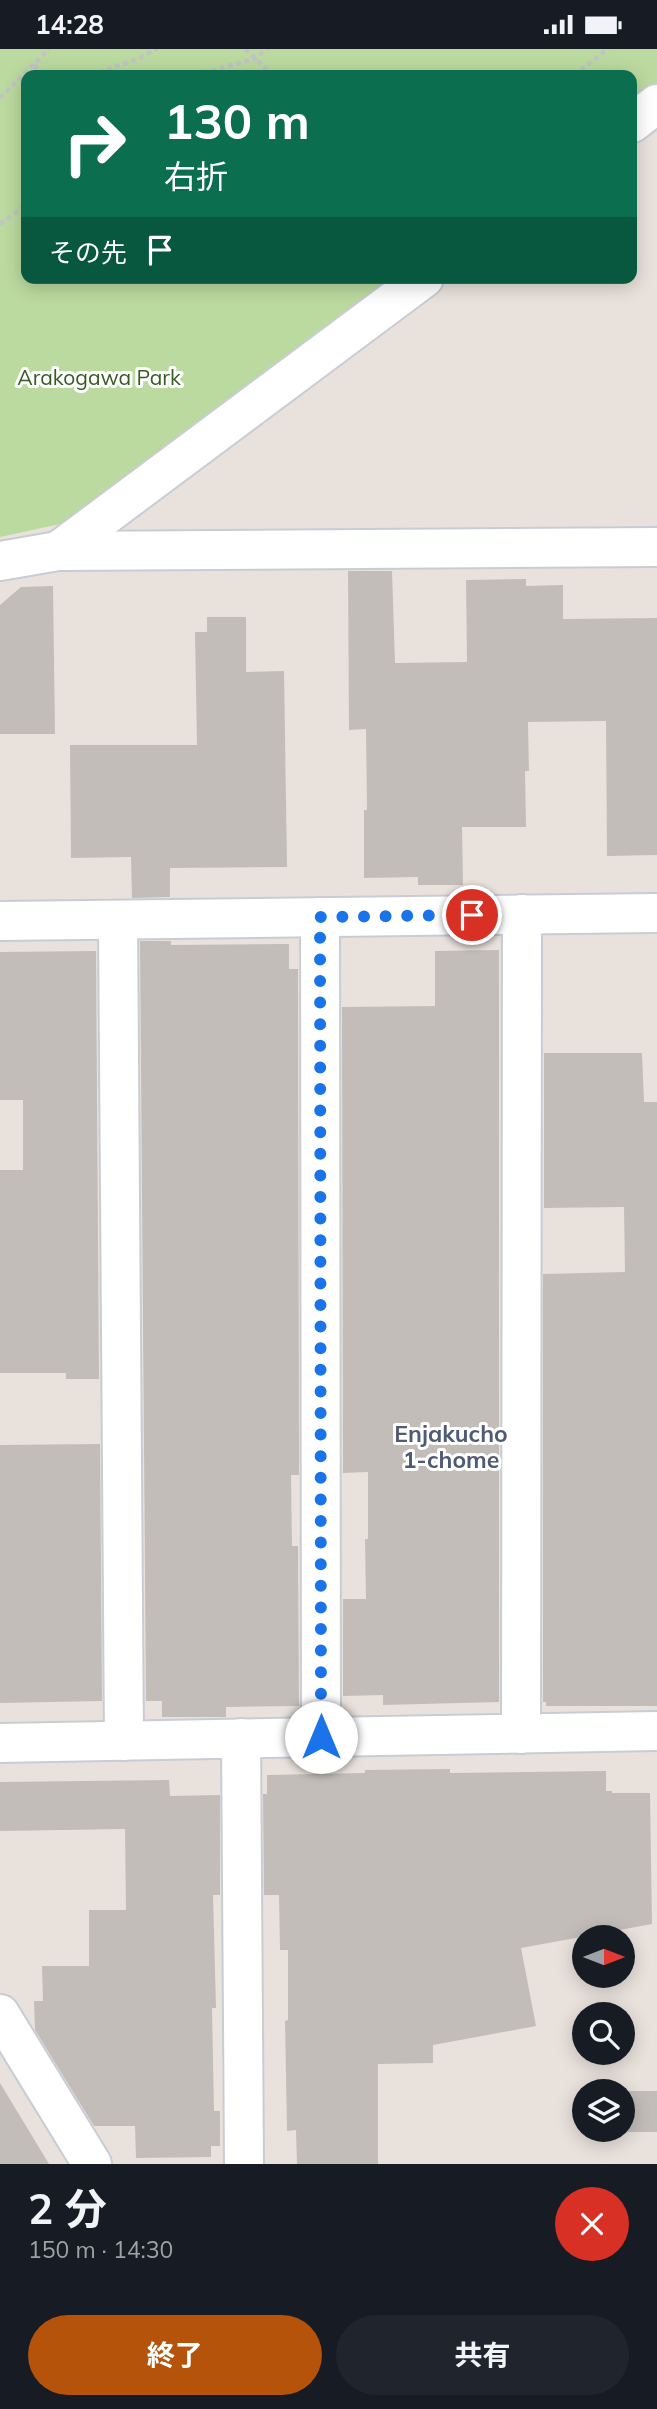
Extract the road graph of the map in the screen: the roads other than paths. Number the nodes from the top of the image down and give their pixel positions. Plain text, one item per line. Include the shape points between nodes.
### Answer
1 (657, 104) edge
2 (637, 119) edge
3 (416, 284) edge
4 (657, 547) edge
5 (58, 551) junction
6 (0, 561) edge
7 (657, 913) edge
8 (522, 914) junction
9 (320, 917) junction
10 (118, 920) junction
11 (0, 921) edge
12 (657, 1731) edge
13 (521, 1734) junction
14 (321, 1737) junction
15 (241, 1738) junction
16 (124, 1741) junction
17 (0, 1743) edge
18 (0, 2014) edge
19 (92, 2164) edge
20 (244, 2164) edge

1 - 2 street
3 - 5 street
4 - 5 street
5 - 6 street
7 - 8 street
8 - 9 street
8 - 13 street
9 - 10 street
9 - 14 street
10 - 11 street
10 - 16 street
12 - 13 street
13 - 14 street
14 - 15 street
15 - 16 street
15 - 20 street
16 - 17 street
18 - 19 street

